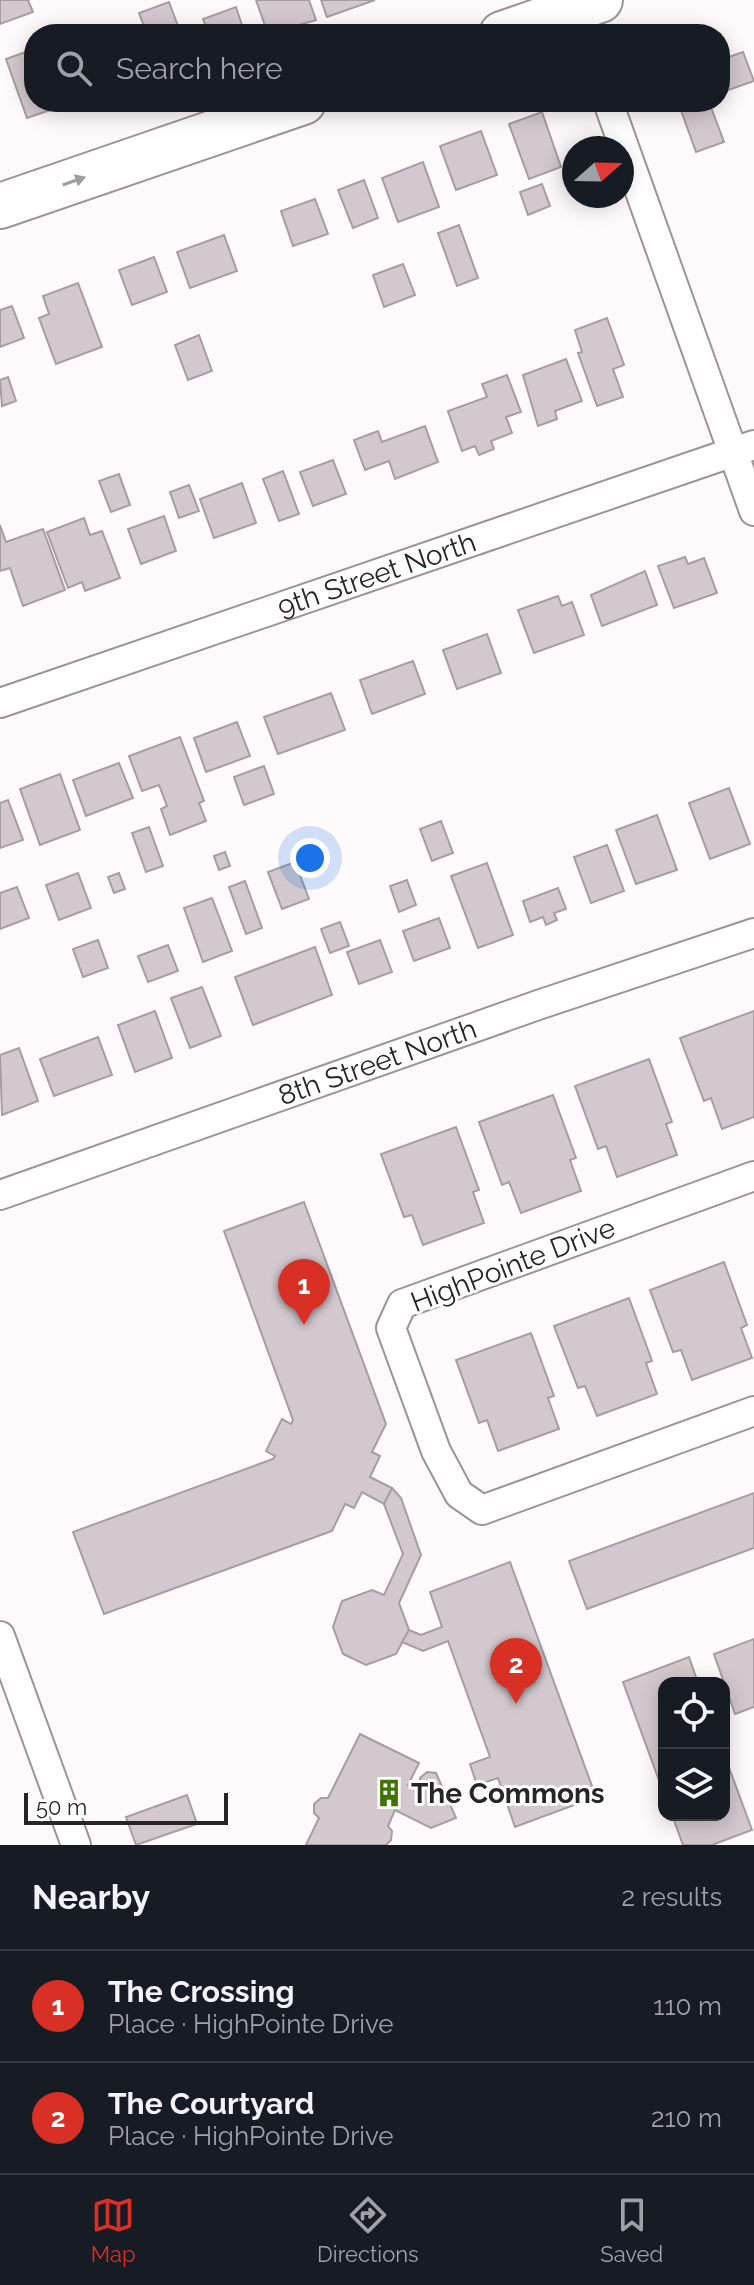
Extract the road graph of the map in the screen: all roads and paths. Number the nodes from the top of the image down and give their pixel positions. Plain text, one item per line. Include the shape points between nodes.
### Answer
1 (582, 11) edge
2 (537, 24) edge
3 (274, 112) edge
4 (612, 112) edge
5 (0, 206) edge
6 (743, 449) edge
7 (754, 511) edge
8 (0, 703) edge
9 (754, 933) edge
10 (754, 1176) edge
11 (0, 1195) edge
12 (754, 1411) edge
13 (0, 1636) edge
14 (9, 1686) edge
15 (76, 1845) edge

1 - 2 main road
5 -> 3 main road
4 - 6 street
6 - 7 street
6 - 8 street, 9th Street North
9 - 11 street, 8th Street North
10 - 12 street, HighPointe Drive via 402,1304 391,1328 436,1451 459,1494 482,1510
13 - 14 street
14 - 15 street

